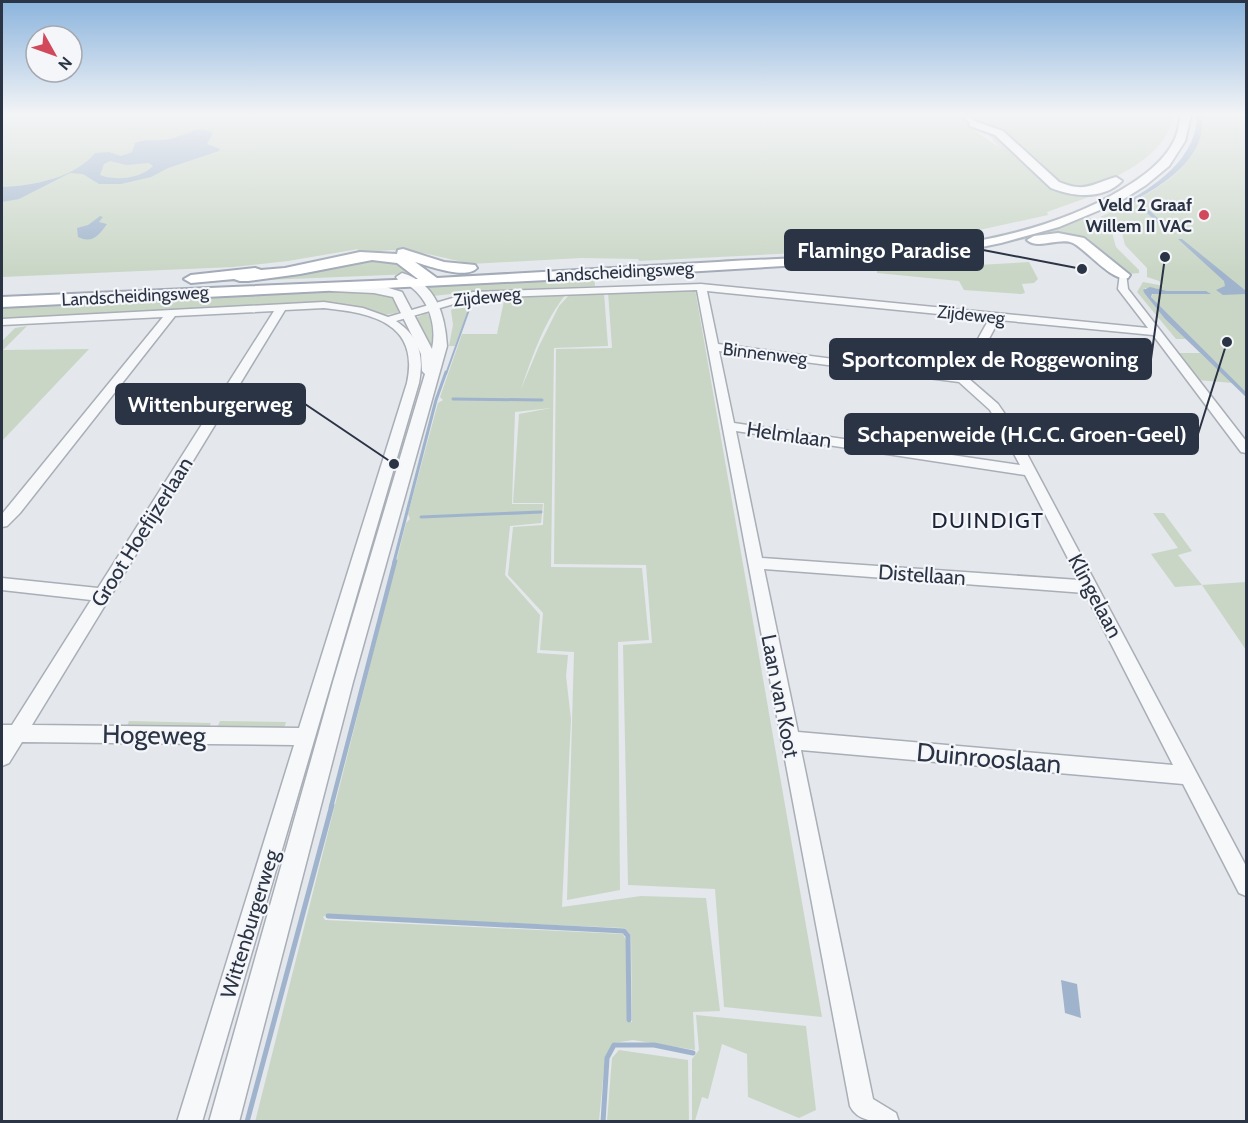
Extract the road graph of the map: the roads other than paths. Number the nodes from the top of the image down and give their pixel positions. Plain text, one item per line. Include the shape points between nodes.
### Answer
1 (1036, 167) edge
2 (1144, 167) edge
3 (1160, 167) edge
4 (1130, 172) dead end
5 (955, 247) junction
6 (544, 270) junction
7 (593, 270) junction
8 (1123, 275) joint
9 (419, 279) junction
10 (331, 287) junction
11 (701, 287) junction
12 (2, 295) edge
13 (2, 302) edge
14 (434, 305) junction
15 (282, 307) junction
16 (408, 313) junction
17 (171, 314) junction
18 (995, 317) junction
19 (389, 321) junction
20 (2, 322) edge
21 (1157, 332) junction
22 (712, 347) junction
23 (429, 376) junction
24 (962, 379) junction
25 (727, 426) junction
26 (1246, 449) edge
27 (1029, 471) junction
28 (2, 522) edge
29 (755, 563) junction
30 (2, 584) edge
31 (1090, 587) junction
32 (103, 595) junction
33 (9, 733) edge
34 (307, 737) junction
35 (789, 740) junction
36 (2, 757) edge
37 (1190, 776) junction
38 (1246, 886) edge
39 (189, 1122) edge
40 (224, 1122) edge
41 (887, 1122) edge

1 - 4 main road via 1063,189 1091,192
2 - 7 main road, Landscheidingsweg via 1121,186 1058,215 956,241 882,250
3 - 5 main road, Landscheidingsweg via 1130,190 1066,219
5 - 7 main road, Landscheidingsweg via 886,256
5 - 8 main road via 1067,237 1087,245
6 - 7 main road, Landscheidingsweg
6 - 9 main road, Landscheidingsweg
6 - 9 main road via 453,267 402,253 374,251 185,279 267,274 378,256 404,261
7 - 9 main road, Landscheidingsweg
8 - 21 street via 1123,289
9 - 10 main road, Landscheidingsweg
9 - 12 main road, Landscheidingsweg
9 - 14 street, Wittenburgerweg
10 - 13 main road, Landscheidingsweg
10 - 16 street, Wittenburgerweg via 392,292 402,299
11 - 14 street, Zijdeweg via 473,295
11 - 18 street, Zijdeweg
11 - 22 street, Laan van Koot
14 - 16 street, Zijdeweg
14 - 23 street, Wittenburgerweg via 440,346
15 - 17 street
15 - 19 street via 342,306
15 - 32 street, Groot Hoefijzerlaan
16 - 19 street, Zijdeweg
16 - 23 street, Wittenburgerweg via 428,354
17 - 20 street
17 - 28 street
18 - 21 street, Zijdeweg
18 - 24 street
19 - 34 street, Wittenburgerweg via 415,349 416,372
21 - 26 street
22 - 24 street, Binnenweg
22 - 25 street, Laan van Koot
23 - 40 street, Wittenburgerweg
24 - 27 street, Klingelaan via 994,407
25 - 27 street, Helmlaan
25 - 29 street, Laan van Koot
27 - 31 street, Klingelaan
29 - 31 street, Distellaan
29 - 35 street, Laan van Koot
30 - 32 street
31 - 37 street, Klingelaan
32 - 33 street, Groot Hoefijzerlaan
33 - 34 street, Hogeweg
33 - 36 street, Groot Hoefijzerlaan
34 - 39 street, Wittenburgerweg
35 - 37 street, Duinrooslaan
35 - 41 street, Laan van Koot via 862,1106
37 - 38 street, Klingelaan

